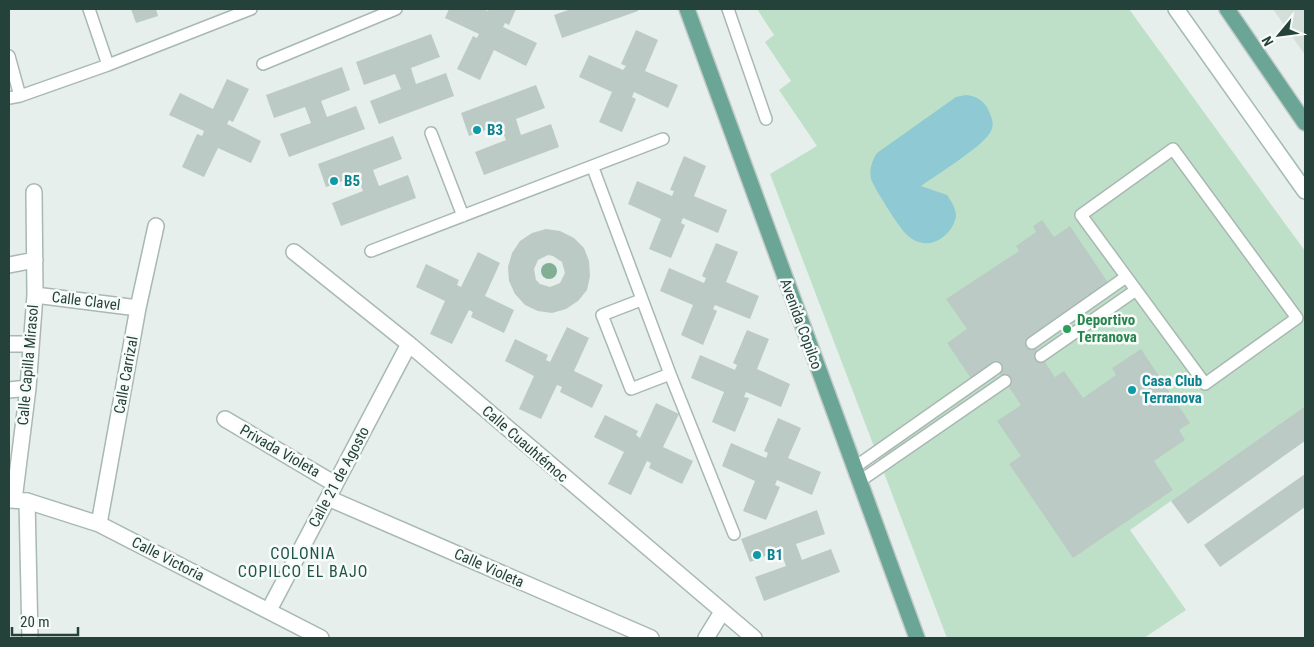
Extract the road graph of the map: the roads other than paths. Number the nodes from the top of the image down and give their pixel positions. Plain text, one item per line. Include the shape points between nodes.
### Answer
1 (89, 9) edge
2 (251, 9) edge
3 (396, 9) edge
4 (687, 9) edge
5 (728, 9) edge
6 (1176, 9) edge
7 (1227, 9) edge
8 (9, 56) edge
9 (263, 64) dead end
10 (108, 65) junction
11 (14, 97) edge
12 (766, 119) dead end
13 (1305, 123) edge
14 (431, 132) dead end
15 (663, 139) dead end
16 (593, 168) junction
17 (1305, 191) edge
18 (34, 192) dead end
19 (463, 216) junction
20 (156, 226) dead end
21 (371, 251) dead end
22 (294, 252) dead end
23 (35, 260) junction
24 (9, 265) edge
25 (1126, 277) junction
26 (1136, 290) junction
27 (35, 295) junction
28 (641, 300) junction
29 (138, 308) junction
30 (1032, 343) dead end
31 (9, 344) edge
32 (31, 344) junction
33 (409, 344) junction
34 (1041, 356) dead end
35 (996, 368) dead end
36 (670, 374) junction
37 (1005, 381) dead end
38 (28, 388) junction
39 (9, 390) edge
40 (225, 419) dead end
41 (854, 467) junction
42 (860, 482) junction
43 (335, 484) junction
44 (328, 498) junction
45 (17, 500) edge
46 (99, 524) junction
47 (734, 534) dead end
48 (268, 610) junction
49 (722, 612) junction
50 (30, 638) edge
51 (321, 638) edge
52 (651, 638) edge
53 (706, 638) edge
54 (754, 638) edge
55 (917, 638) edge

1 - 10 lane
2 - 10 lane
3 - 9 lane
4 - 41 main road, Avenida Copilco
5 - 12 lane
6 - 17 street
7 - 13 main road
8 - 11 lane
10 - 11 lane
14 - 19 lane
15 - 16 lane
16 - 19 lane
16 - 28 lane
18 - 23 street, Calle Capilla Mirasol
19 - 21 lane
20 - 29 street, Calle Carrizal
22 - 33 street, Calle Cuauhtémoc
23 - 24 street
23 - 27 street, Calle Capilla Mirasol
25 - 26 lane
25 - 26 lane via 1081,215 1173,149 1297,318 1205,384
25 - 30 lane
26 - 34 lane
27 - 29 street, Calle Clavel
27 - 32 street, Calle Capilla Mirasol
28 - 36 lane
28 - 36 lane via 602,314 609,333 631,389
29 - 46 street, Calle Carrizal
31 - 32 street
32 - 38 street, Calle Capilla Mirasol
33 - 43 street, Calle 21 de Agosto
33 - 49 street, Calle Cuauhtémoc
35 - 41 lane
36 - 47 lane
37 - 42 lane
38 - 39 street
38 - 45 street, Calle Capilla Mirasol
40 - 43 street, Privada Violeta
41 - 42 main road, Avenida Copilco
42 - 55 main road, Avenida Copilco
43 - 44 street, Calle 21 de Agosto
44 - 48 street, Calle 21 de Agosto
44 - 52 street, Calle Violeta
45 - 46 street, Calle Victoria
45 - 50 street, Calle Capilla Mirasol
46 - 48 street, Calle Victoria
48 - 51 street, Calle Victoria
49 - 53 street
49 - 54 street, Calle Cuauhtémoc

